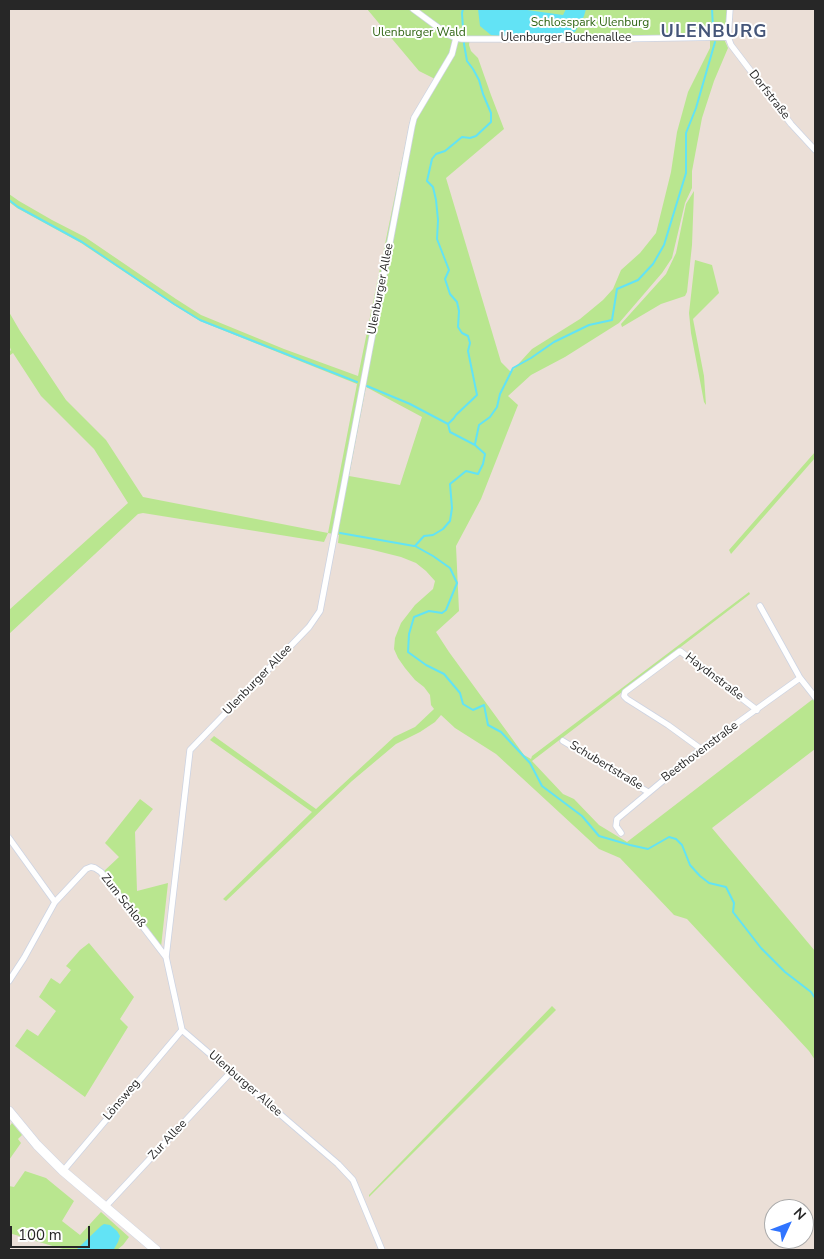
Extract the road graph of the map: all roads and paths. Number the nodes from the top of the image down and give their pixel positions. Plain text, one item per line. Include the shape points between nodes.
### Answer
1 (413, 9) edge
2 (730, 9) edge
3 (728, 37) junction
4 (459, 38) junction
5 (815, 150) edge
6 (760, 606) dead end
7 (800, 678) junction
8 (815, 696) edge
9 (757, 710) junction
10 (563, 741) dead end
11 (701, 749) junction
12 (648, 792) junction
13 (621, 834) dead end
14 (9, 838) edge
15 (55, 902) junction
16 (166, 957) junction
17 (10, 978) edge
18 (182, 1030) junction
19 (231, 1072) junction
20 (9, 1111) edge
21 (63, 1171) junction
22 (105, 1207) junction
23 (156, 1250) edge
24 (382, 1250) edge

1 - 4 street via 447,34
2 - 3 street
3 - 4 street, Ulenburger Buchenallee
3 - 5 street, Dorfstraße via 778,108
4 - 16 street, Ulenburger Allee via 412,126 320,611 309,627 190,750
6 - 7 street
7 - 8 street
7 - 9 street, Beethovenstraße
9 - 11 street, Beethovenstraße
9 - 11 street, Haydnstraße via 680,651 625,692 627,699
10 - 12 street, Schubertstraße
11 - 12 street, Beethovenstraße
12 - 13 street, Beethovenstraße via 617,819 616,826
14 - 15 street
15 - 16 street, Zum Schloß via 86,869 94,868 101,872
15 - 17 street, Zum Schloß
16 - 18 street, Ulenburger Allee
18 - 19 street, Ulenburger Allee
18 - 21 street, Lönsweg
19 - 22 street, Zur Allee
19 - 24 street, Ulenburger Allee via 353,1180
20 - 21 main road
21 - 22 main road
22 - 23 main road

